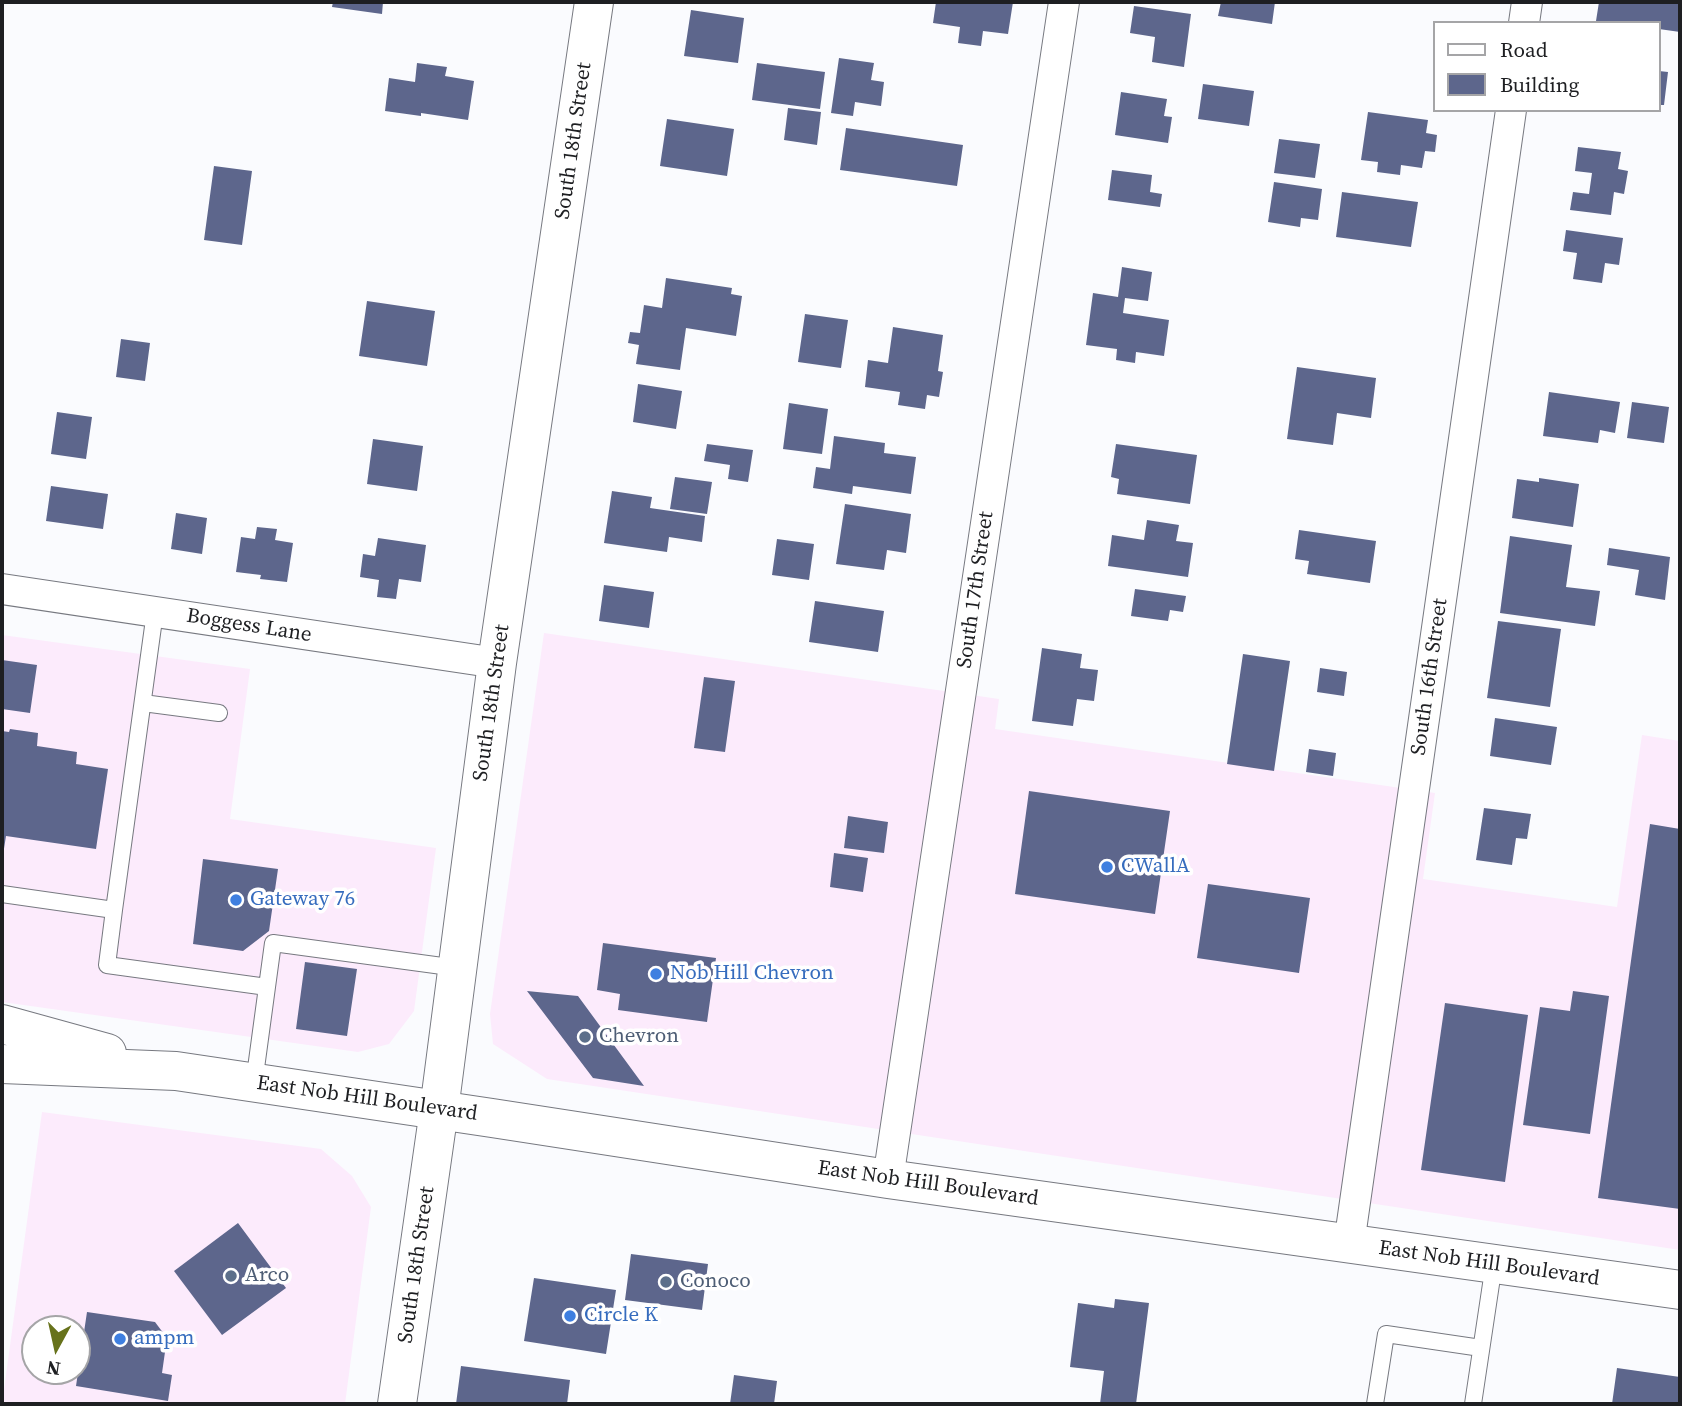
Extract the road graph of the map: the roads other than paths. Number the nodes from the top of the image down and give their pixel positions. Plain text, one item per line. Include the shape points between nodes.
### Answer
1 (594, 2) edge
2 (1064, 2) edge
3 (1527, 2) edge
4 (1524, 21) edge
5 (1511, 112) edge
6 (2, 589) edge
7 (155, 612) junction
8 (497, 663) junction
9 (143, 703) junction
10 (219, 713) dead end
11 (2, 894) edge
12 (114, 910) junction
13 (457, 968) junction
14 (267, 987) junction
15 (2, 1024) edge
16 (2, 1064) edge
17 (176, 1071) junction
18 (254, 1083) junction
19 (439, 1110) junction
20 (888, 1179) junction
21 (1349, 1244) junction
22 (1494, 1264) junction
23 (1680, 1290) edge
24 (1481, 1348) junction
25 (397, 1404) edge
26 (1376, 1404) edge
27 (1473, 1404) edge

1 - 8 main road, South 18th Street
2 - 20 street, South 17th Street
3 - 4 street
5 - 21 street, South 16th Street
6 - 7 street, Boggess Lane
7 - 8 street, Boggess Lane
7 - 9 lane
8 - 13 main road, South 18th Street
9 - 10 lane
9 - 12 lane
11 - 12 lane
12 - 14 lane via 107,965
13 - 14 lane via 273,943
13 - 19 main road, South 18th Street
14 - 18 lane
15 - 17 main road, East Nob Hill Boulevard
16 - 17 main road, East Nob Hill Boulevard
17 - 18 main road, East Nob Hill Boulevard
18 - 19 main road, East Nob Hill Boulevard
19 - 20 main road, East Nob Hill Boulevard
19 - 25 main road, South 18th Street
20 - 21 main road, East Nob Hill Boulevard
21 - 22 main road, East Nob Hill Boulevard
22 - 23 main road, East Nob Hill Boulevard
22 - 24 lane
24 - 26 lane via 1386,1334
24 - 27 lane

